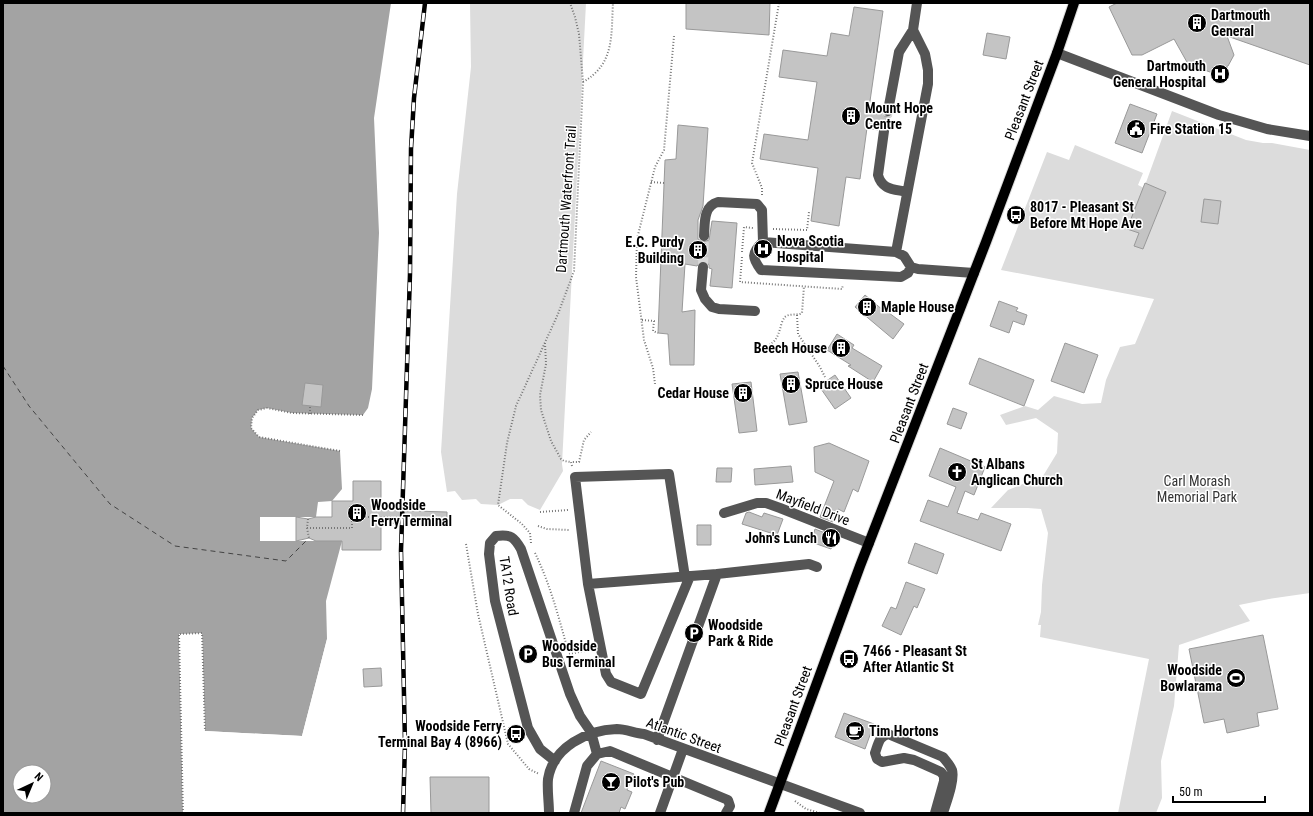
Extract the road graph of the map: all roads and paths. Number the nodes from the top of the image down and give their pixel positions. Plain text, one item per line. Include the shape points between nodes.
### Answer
1 (570, 3) edge
2 (613, 3) edge
3 (779, 3) edge
4 (917, 3) edge
5 (1074, 3) edge
6 (913, 30) junction
7 (674, 36) dead end
8 (1057, 53) junction
9 (583, 82) junction
10 (888, 111) tunnel mouth
11 (884, 131) tunnel mouth
12 (1310, 136) edge
13 (651, 182) junction
14 (664, 183) dead end
15 (907, 192) junction
16 (760, 207) junction
17 (704, 236) tunnel mouth
18 (763, 242) junction
19 (896, 252) junction
20 (703, 267) tunnel mouth
21 (911, 267) junction
22 (974, 273) junction
23 (804, 286) dead end
24 (755, 311) dead end
25 (797, 315) junction
26 (642, 320) junction
27 (658, 333) dead end
28 (545, 342) junction
29 (754, 350) dead end
30 (825, 377) dead end
31 (654, 384) dead end
32 (310, 406) dead end
33 (310, 414) junction
34 (363, 415) dead end
35 (591, 432) dead end
36 (340, 451) dead end
37 (571, 462) dead end
38 (579, 462) dead end
39 (579, 511) junction
40 (540, 512) dead end
41 (724, 513) dead end
42 (447, 519) dead end
43 (308, 520) dead end
44 (538, 526) dead end
45 (307, 528) junction
46 (581, 531) junction
47 (309, 538) dead end
48 (869, 543) junction
49 (466, 544) dead end
50 (817, 567) dead end
51 (717, 574) junction
52 (688, 576) junction
53 (588, 584) junction
54 (601, 648) junction
55 (205, 731) dead end
56 (592, 732) junction
57 (657, 740) junction
58 (683, 749) junction
59 (598, 754) junction
60 (555, 761) junction
61 (673, 777) junction
62 (548, 779) junction
63 (780, 784) junction
64 (183, 813) edge
65 (549, 813) edge
66 (574, 813) edge
67 (660, 813) edge
68 (726, 813) edge
69 (769, 813) edge
70 (860, 813) edge
71 (935, 813) edge
72 (943, 813) edge

1 - 9 path, Dartmouth Waterfront Trail via 579,34
2 - 9 path via 610,45 606,60 594,76
3 - 16 path via 752,163 762,188
4 - 6 street
5 - 8 main road, Pleasant Street
6 - 10 street via 899,52
6 - 15 street via 925,54 928,84
7 - 13 path via 664,150
8 - 12 street via 1218,115 1267,129
8 - 22 main road, Pleasant Street
9 - 28 path, Dartmouth Waterfront Trail via 574,271
11 - 15 street via 878,175 880,182 884,186
13 - 14 path
13 - 26 path via 637,239 636,277
15 - 19 street
16 - 17 street via 757,204 712,204 705,219
16 - 18 street
18 - 19 street
18 - 21 street via 754,253 754,261 761,270 901,277 908,273
19 - 21 street via 904,256
20 - 24 street via 701,290 712,307
21 - 22 street
22 - 48 main road, Pleasant Street
23 - 25 path via 802,313
25 - 29 path via 788,315 784,318 777,339 772,344
25 - 30 path via 798,334
26 - 27 path via 654,321 653,331
26 - 31 path
28 - 37 path via 546,364 540,395 541,410 551,441 561,459
28 - 54 path, Dartmouth Waterfront Trail via 516,406 507,443 498,505 530,533 531,543 558,613 569,654
32 - 33 path
33 - 34 path
33 - 36 path via 292,414 267,408 258,410 252,418 251,428 259,437
35 - 38 path via 584,440
39 - 40 path
39 - 46 street
39 - 52 street via 575,477 669,474
41 - 48 street, Mayfield Drive via 757,503 766,504
42 - 45 path, bridge via 352,516 352,528
43 - 45 path
44 - 46 path
45 - 47 path
46 - 53 street
48 - 63 main road, Pleasant Street
49 - 62 path via 478,614 508,744 529,769
50 - 51 street via 809,564
51 - 52 street
51 - 57 street
52 - 53 street
52 - 54 street via 641,694 611,682 606,674
53 - 54 street
55 - 64 path via 202,633 179,634
56 - 57 street, Atlantic Street via 618,729 644,734
56 - 59 street
56 - 60 street, Atlantic Street via 571,744
56 - 60 street, TA12 Road via 580,716 570,694 521,549 514,539 506,535 496,536 490,543 489,554 495,601 506,646 528,728 540,749
57 - 58 street, Atlantic Street
58 - 61 street
58 - 63 street, Atlantic Street
59 - 61 street via 610,751
59 - 66 street via 587,766
60 - 62 street, Atlantic Street
61 - 67 street
61 - 68 street via 728,800 730,806
62 - 65 street, Atlantic Street
63 - 69 main road, Pleasant Street
63 - 70 street, Atlantic Street
71 - 72 street via 944,776 914,760 904,758 882,762 877,759 875,753 884,735 888,734 943,757 952,770 953,777

